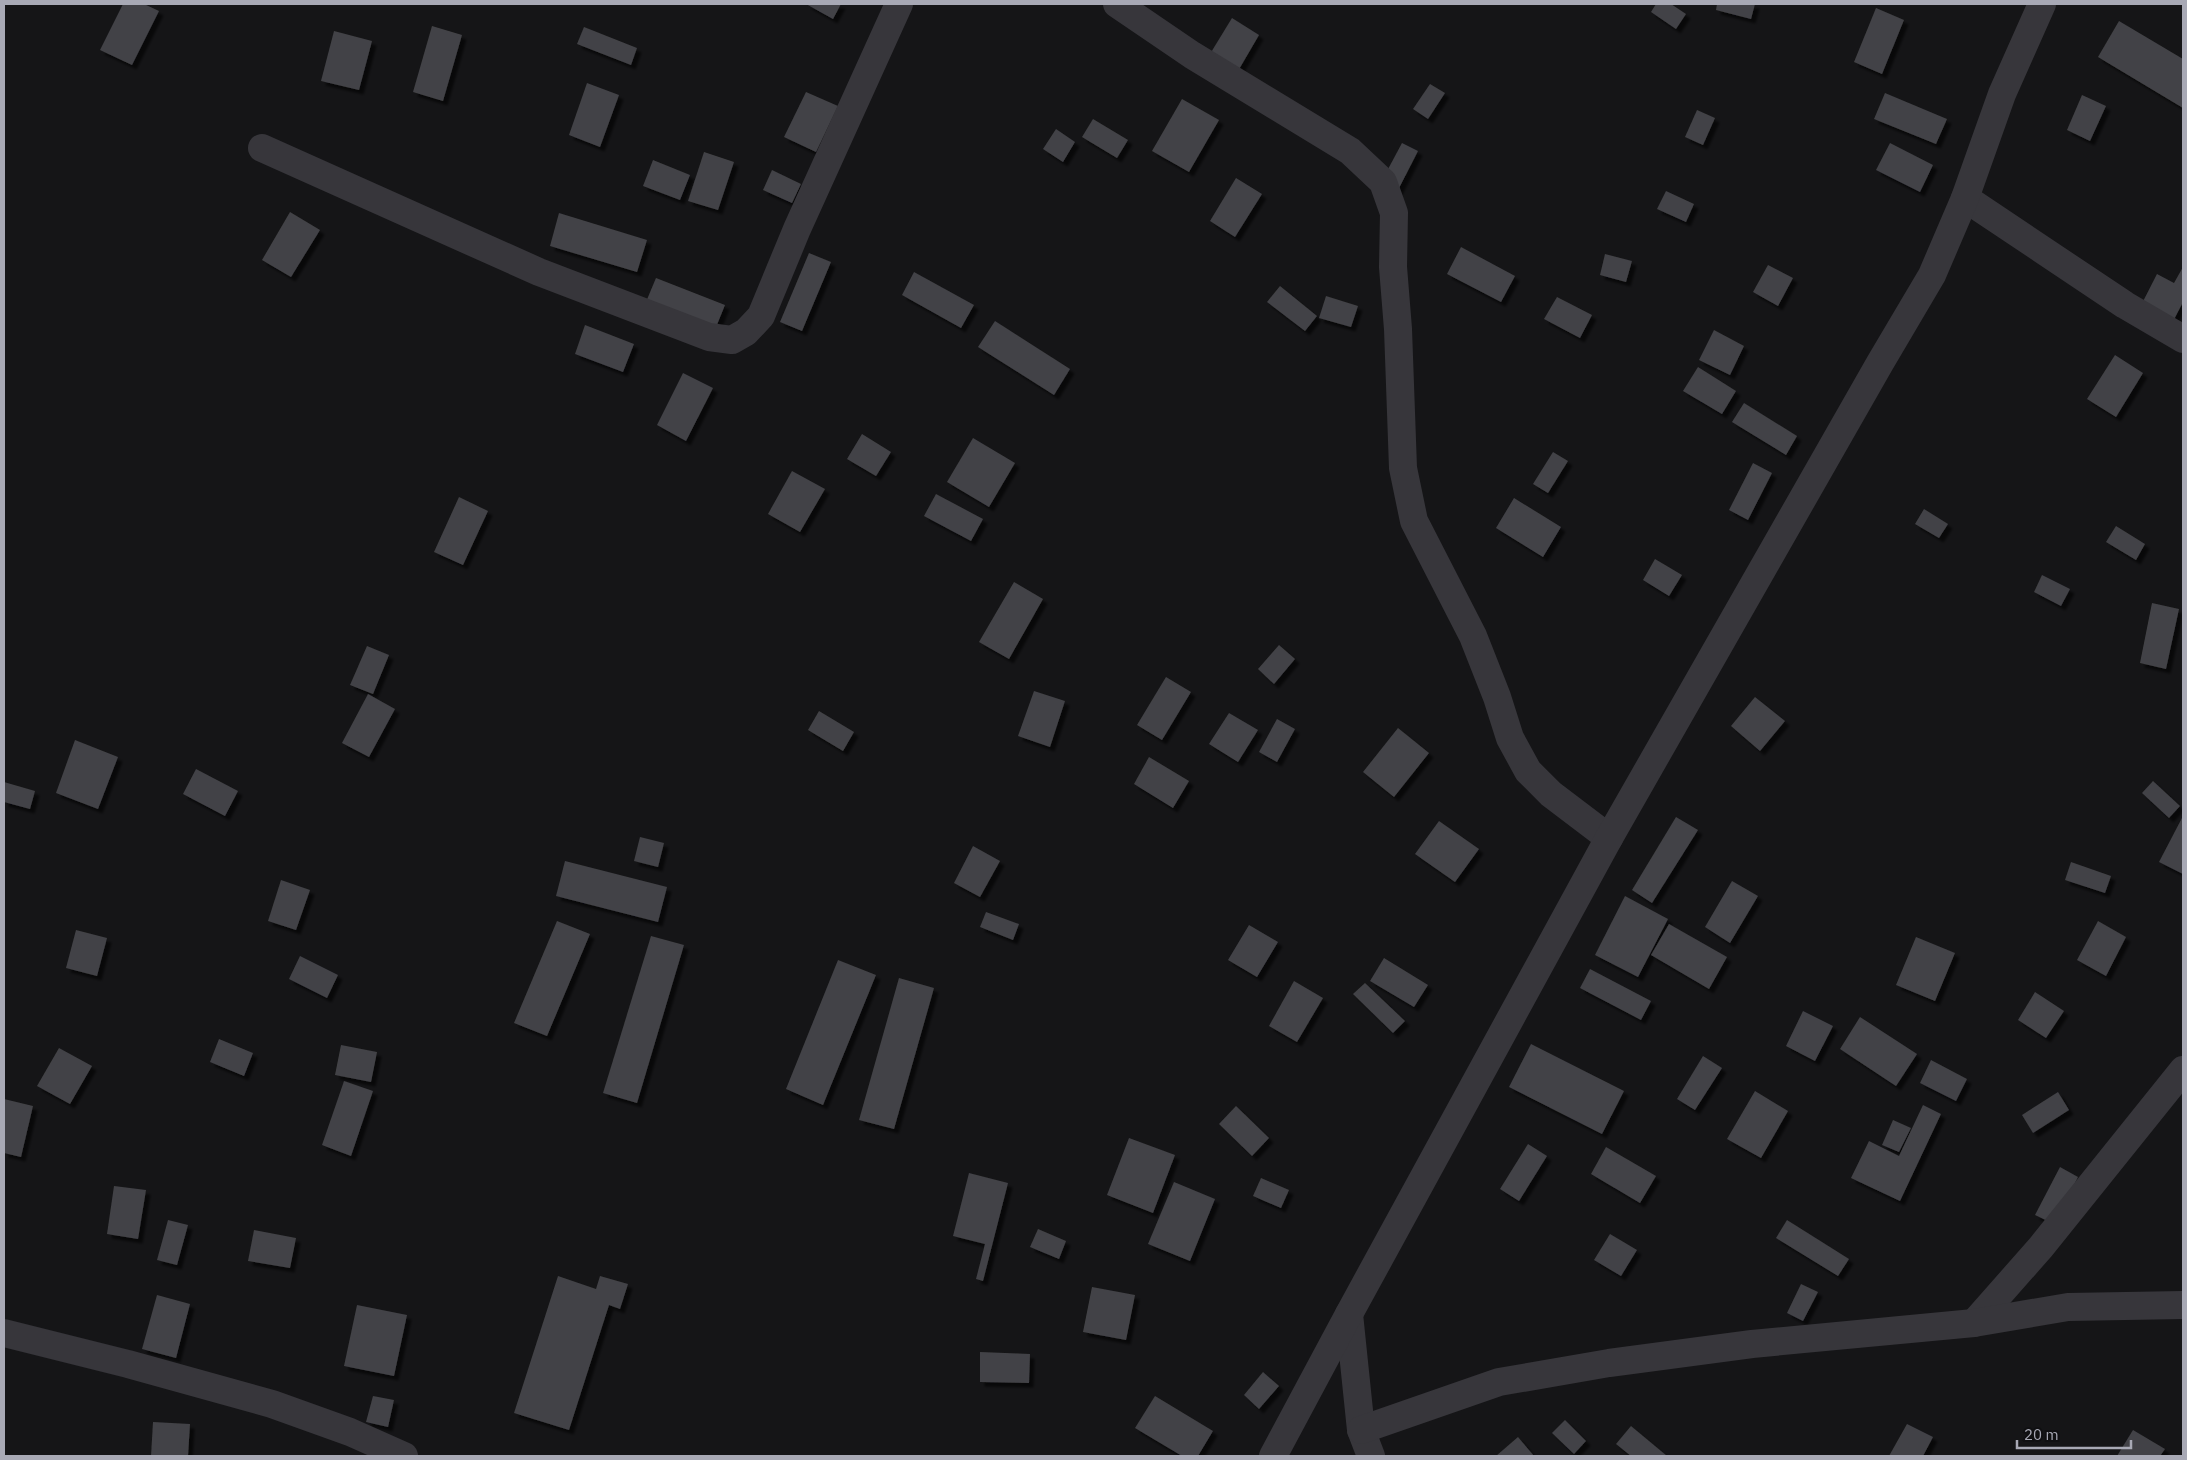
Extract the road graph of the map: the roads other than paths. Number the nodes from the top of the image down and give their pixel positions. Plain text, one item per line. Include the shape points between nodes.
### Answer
1 (900, 4) edge
2 (1117, 4) edge
3 (2042, 4) edge
4 (262, 148) dead end
5 (1965, 198) junction
6 (2183, 339) edge
7 (1609, 838) junction
8 (2183, 1070) edge
9 (2183, 1305) edge
10 (1349, 1314) junction
11 (1974, 1323) junction
12 (4, 1333) edge
13 (1361, 1430) junction
14 (404, 1456) edge
15 (1274, 1456) edge
16 (1371, 1456) edge

1 - 4 street via 797,229 761,316 746,332 732,340 710,336 539,272
2 - 7 street via 1192,55 1350,151 1383,182 1394,213 1393,267 1403,468 1414,521 1473,636 1510,738 1528,771 1551,794
3 - 5 street via 2002,94
5 - 6 street via 2124,305
5 - 7 street via 1932,275
7 - 10 street
8 - 11 street
9 - 11 street via 2068,1307
10 - 13 street
10 - 15 street
11 - 13 street via 1752,1344 1499,1382
12 - 14 street via 272,1404 350,1432
13 - 16 street

